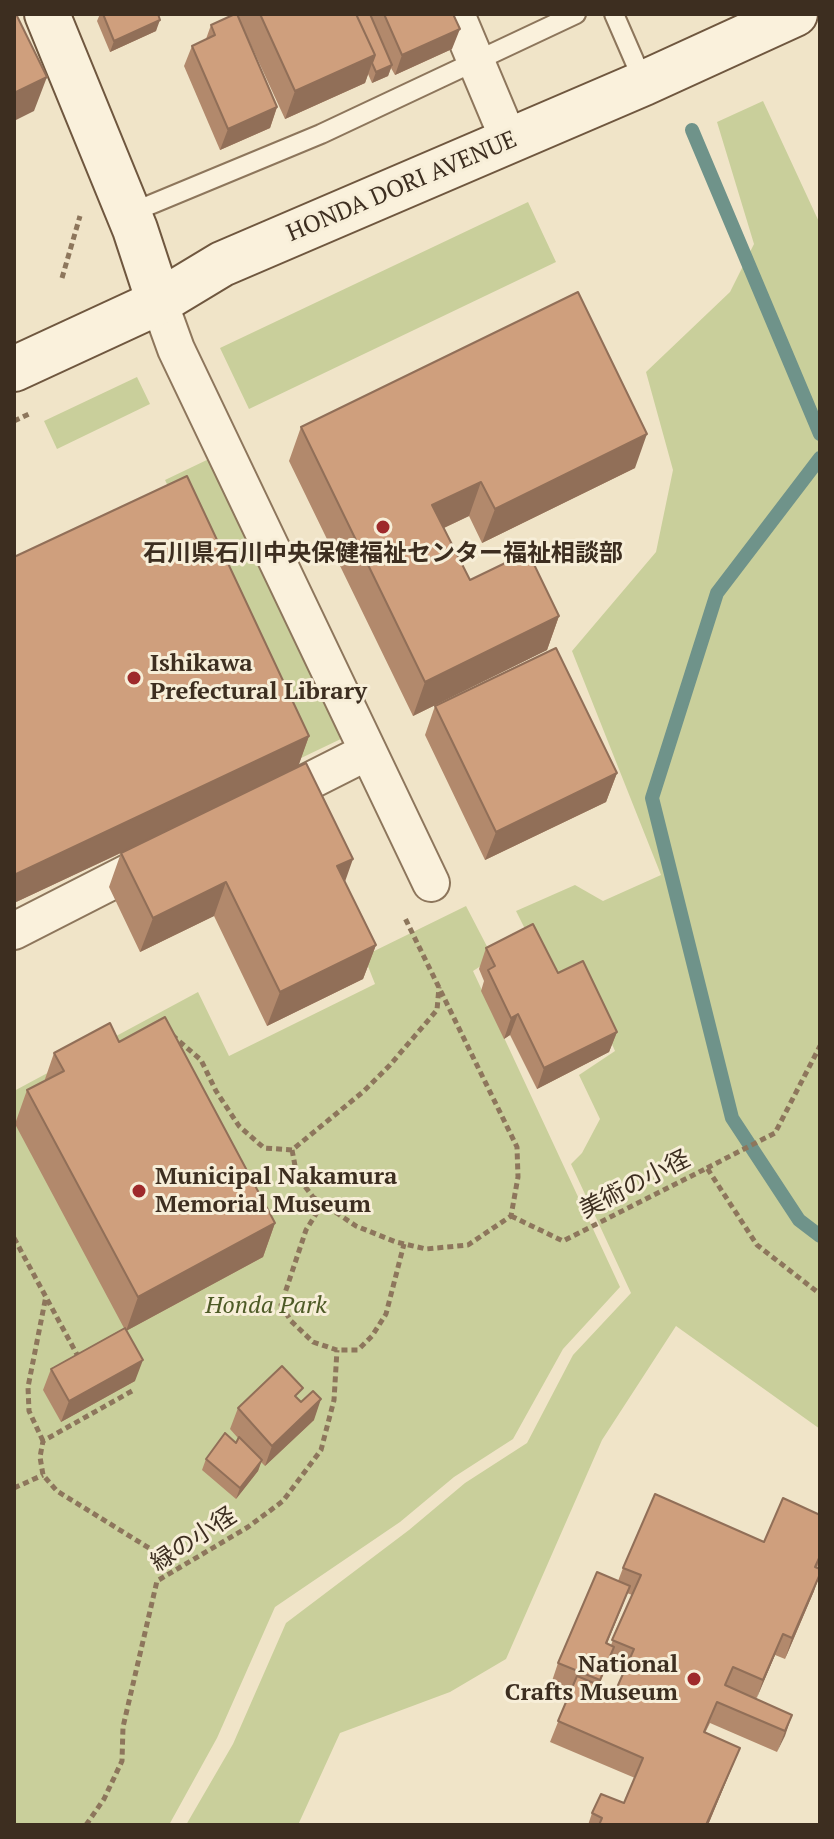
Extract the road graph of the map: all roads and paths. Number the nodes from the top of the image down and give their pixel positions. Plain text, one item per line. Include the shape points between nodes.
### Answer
1 (47, 14) edge
2 (456, 14) edge
3 (576, 14) edge
4 (614, 14) edge
5 (795, 14) edge
6 (476, 62) junction
7 (644, 83) junction
8 (509, 140) junction
9 (128, 214) junction
10 (159, 302) junction
11 (14, 369) edge
12 (367, 752) junction
13 (240, 816) edge
14 (183, 845) edge
15 (431, 883) joint
16 (14, 931) edge
17 (439, 986) junction
18 (167, 1029) edge
19 (820, 1046) edge
20 (292, 1150) junction
21 (707, 1168) junction
22 (323, 1203) junction
23 (511, 1216) junction
24 (14, 1238) edge
25 (404, 1244) junction
26 (820, 1294) edge
27 (46, 1296) junction
28 (337, 1350) junction
29 (83, 1367) edge
30 (132, 1391) dead end
31 (101, 1399) edge
32 (104, 1406) junction
33 (43, 1441) junction
34 (43, 1475) junction
35 (14, 1488) edge
36 (178, 1566) junction
37 (86, 1825) edge

1 - 9 street
2 - 6 street
3 - 6 lane
4 - 7 lane
5 - 7 street, HONDA DORI AVENUE
6 - 8 street
6 - 9 lane
7 - 8 street, HONDA DORI AVENUE
8 - 10 street, HONDA DORI AVENUE via 222,264
9 - 10 street
10 - 11 street, HONDA DORI AVENUE
10 - 12 street via 176,349
12 - 13 street
12 - 15 street
14 - 16 street
15 - 17 path via 397,901
17 - 20 path via 437,1010 390,1065
17 - 23 path via 517,1147
18 - 20 path via 201,1060 239,1126 264,1148
19 - 21 path via 775,1133
20 - 22 path via 297,1176
21 - 23 path, 美術の小径 via 563,1241
21 - 26 path, 美術の小径 via 757,1245
22 - 25 path via 356,1226
22 - 28 path via 306,1230 281,1305 313,1342
23 - 25 path via 468,1245 426,1249
24 - 27 path
25 - 28 path via 386,1314 358,1350
27 - 29 path
27 - 33 path via 28,1387 29,1411
28 - 36 path, 緑の小径 via 334,1400 321,1450 293,1489 248,1527
30 - 32 path
31 - 32 path
32 - 33 path
33 - 34 path
34 - 35 path
34 - 36 path via 57,1491
36 - 37 path, 緑の小径 via 157,1581 123,1727 122,1761

